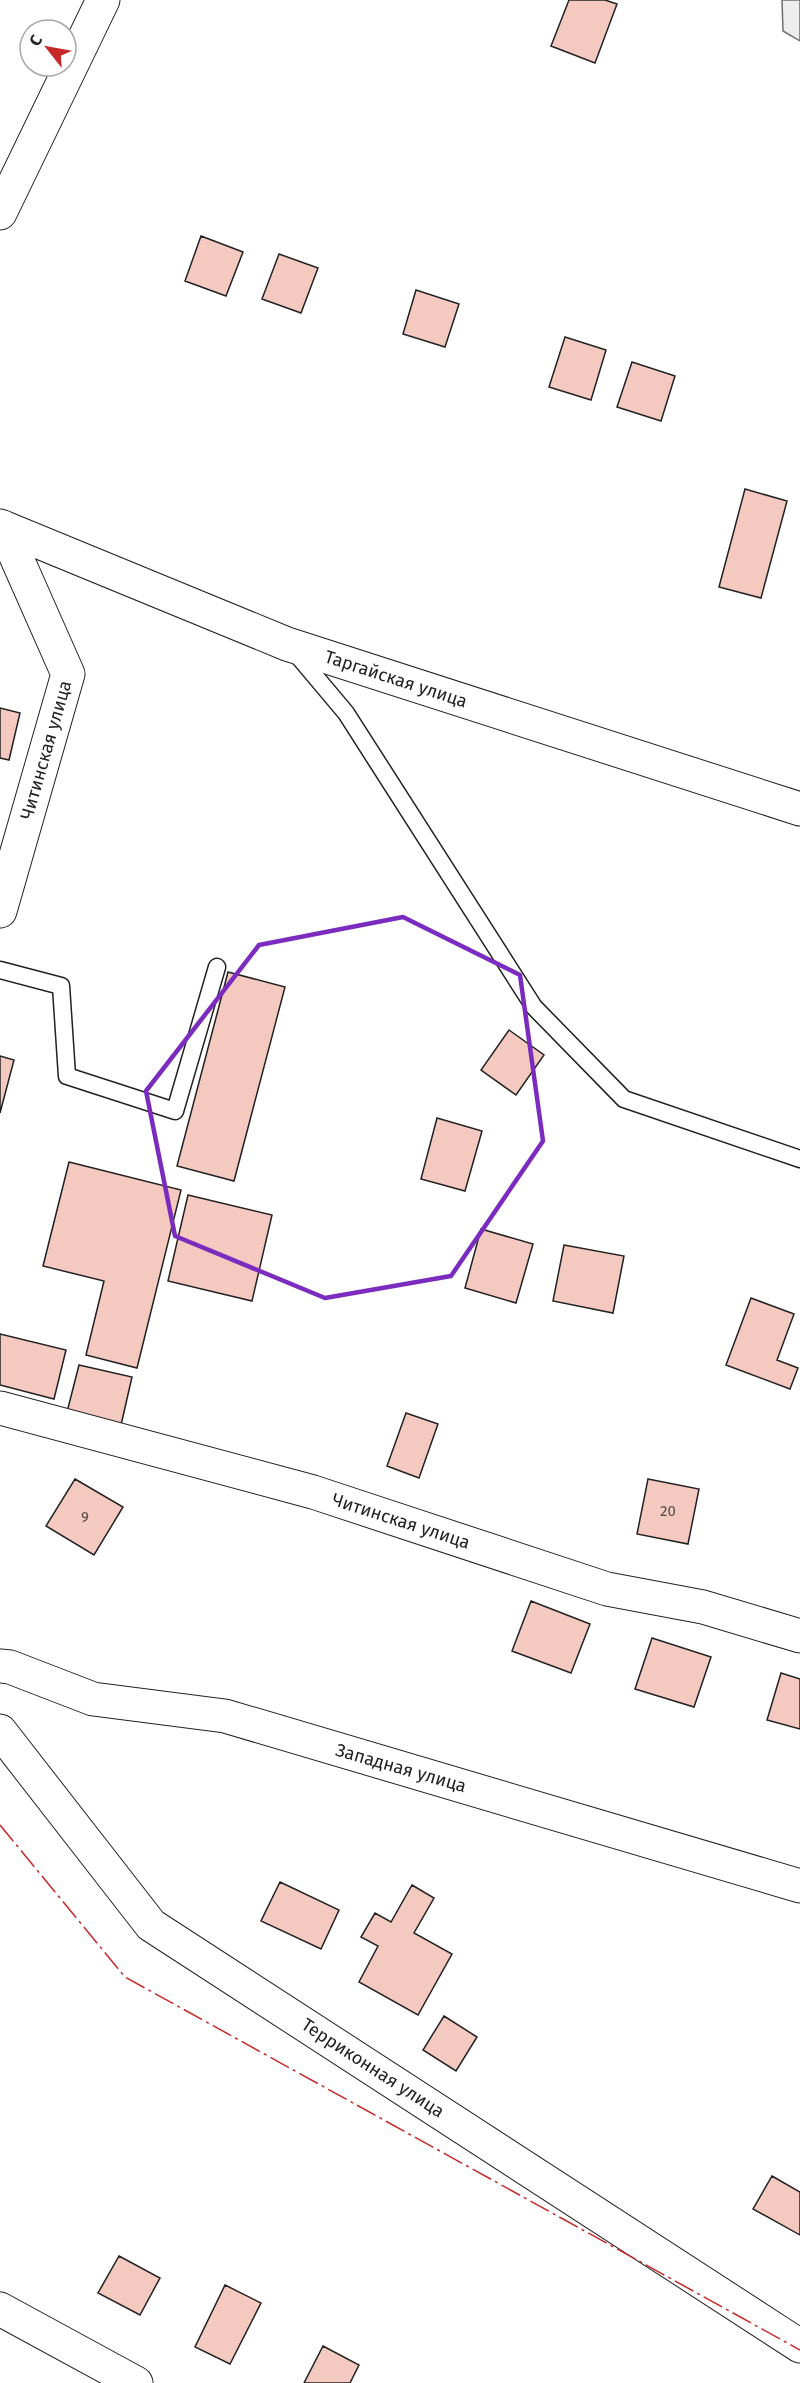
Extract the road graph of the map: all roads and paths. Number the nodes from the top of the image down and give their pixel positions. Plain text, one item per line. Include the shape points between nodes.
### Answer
1 (103, 0) edge
2 (0, 213) edge
3 (2, 526) edge
4 (287, 644) junction
5 (800, 809) edge
6 (0, 911) edge
7 (217, 967) dead end
8 (0, 970) edge
9 (800, 1159) edge
10 (0, 1408) edge
11 (800, 1636) edge
12 (0, 1666) edge
13 (0, 1731) edge
14 (800, 1886) edge
15 (0, 2309) edge
16 (800, 2346) edge
17 (136, 2383) edge

1 - 2 street
3 - 4 street, Таргайская улица
3 - 6 street, Читинская улица via 68,674
4 - 5 street, Таргайская улица
4 - 9 lane via 346,714 534,1007 624,1099
7 - 8 lane via 175,1112 67,1076 61,986
10 - 11 street, Читинская улица via 313,1492 607,1588 703,1607
12 - 14 street, Западная улица via 93,1699 225,1716
13 - 16 street, Терриконная улица via 151,1925
15 - 17 street

